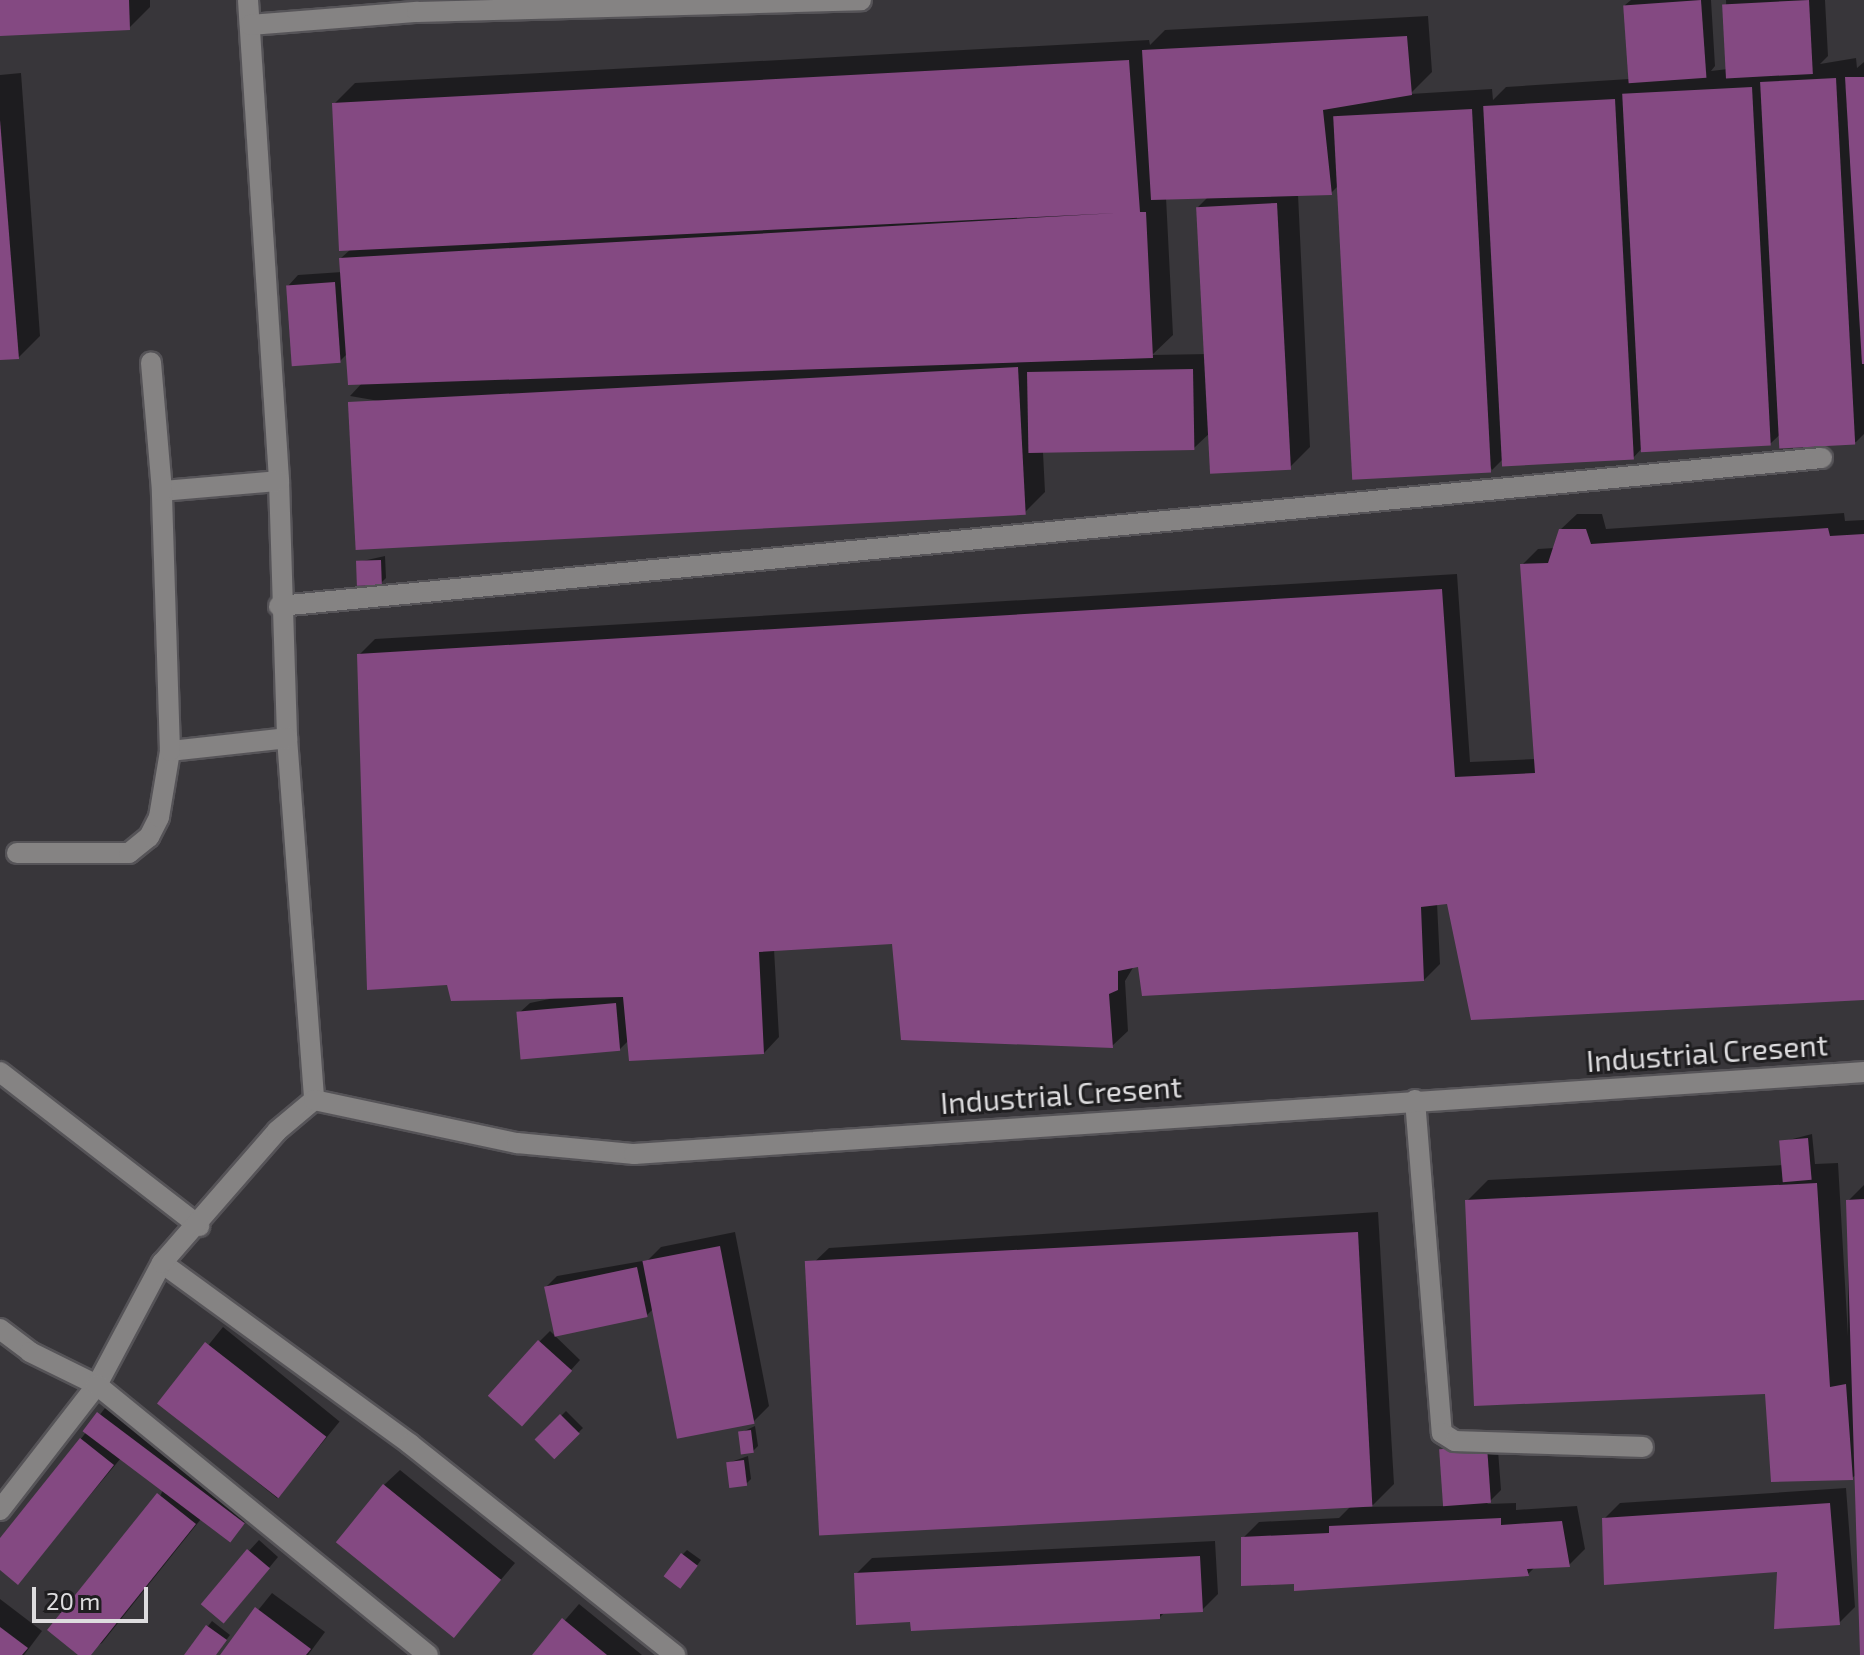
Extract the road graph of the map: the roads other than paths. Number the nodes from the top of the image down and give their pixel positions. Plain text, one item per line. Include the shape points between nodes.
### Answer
1 (248, 0) edge
2 (861, 0) edge
3 (733, 3) edge
4 (416, 6) edge
5 (543, 6) edge
6 (250, 25) junction
7 (151, 362) dead end
8 (1822, 458) dead end
9 (279, 481) junction
10 (162, 491) junction
11 (279, 606) junction
12 (287, 738) junction
13 (170, 751) junction
14 (17, 853) dead end
15 (0, 1072) edge
16 (1864, 1072) edge
17 (314, 1100) junction
18 (1415, 1100) junction
19 (199, 1226) junction
20 (162, 1263) junction
21 (0, 1329) edge
22 (97, 1385) junction
23 (1643, 1447) dead end
24 (0, 1510) edge
25 (428, 1655) edge
26 (675, 1655) edge

1 - 6 street
2 - 3 street
3 - 5 street
4 - 5 street
4 - 6 street
6 - 9 street
7 - 10 street
8 - 11 street
9 - 10 street
9 - 11 street
10 - 13 street
11 - 12 street
12 - 13 street
12 - 17 street
13 - 14 street via 159,817 149,837 129,853
15 - 19 street
16 - 18 street, Industrial Cresent
17 - 18 street, Industrial Cresent via 517,1143 634,1154
17 - 19 street via 277,1131
18 - 23 street via 1442,1433 1455,1441
19 - 20 street
20 - 22 street
20 - 26 street via 410,1444
21 - 22 street via 30,1352
22 - 24 street
22 - 25 street

